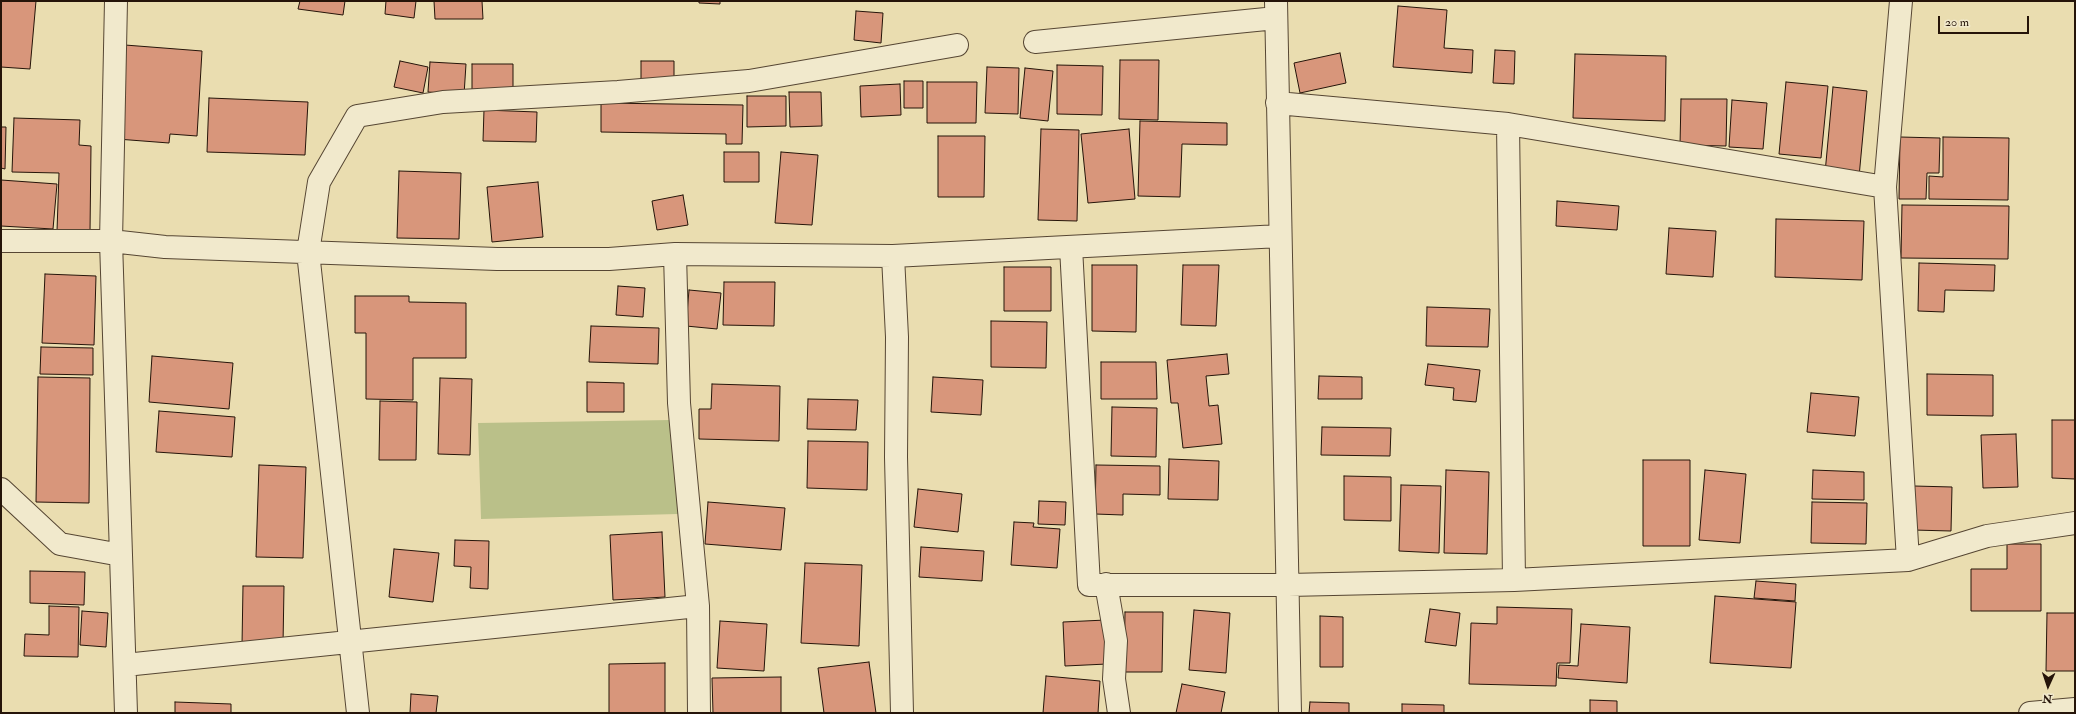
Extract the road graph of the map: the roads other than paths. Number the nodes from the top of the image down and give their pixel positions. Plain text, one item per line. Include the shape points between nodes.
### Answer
1 (116, 1) edge
2 (1901, 1) edge
3 (1276, 9) edge
4 (1035, 42) dead end
5 (957, 45) dead end
6 (1276, 103) junction
7 (1508, 124) junction
8 (1885, 187) junction
9 (1280, 236) junction
10 (1, 241) edge
11 (111, 241) junction
12 (1071, 247) junction
13 (308, 252) junction
14 (675, 254) junction
15 (893, 256) junction
16 (1, 489) edge
17 (2075, 523) edge
18 (121, 555) junction
19 (1908, 560) junction
20 (1514, 580) junction
21 (1106, 584) junction
22 (1288, 585) junction
23 (698, 606) junction
24 (350, 642) junction
25 (125, 666) junction
26 (2075, 709) edge
27 (126, 713) edge
28 (358, 713) edge
29 (699, 713) edge
30 (902, 713) edge
31 (1119, 713) edge
32 (1290, 713) edge
33 (2031, 713) edge

1 - 11 street
2 - 8 street
3 - 4 street
3 - 6 street
5 - 13 street via 749,81 618,92 443,102 357,116 319,182
6 - 7 street
6 - 9 street
7 - 8 street
7 - 20 street
8 - 19 street
9 - 12 street
9 - 22 street
10 - 11 street
11 - 13 street via 165,247
11 - 18 street
12 - 15 street
12 - 21 street via 1088,585
13 - 14 street via 496,259 609,259
13 - 24 street
14 - 15 street
14 - 23 street via 679,403
15 - 30 street via 897,337 896,457
16 - 18 street via 60,544
17 - 19 street via 1987,536
18 - 25 street
19 - 20 street
20 - 22 street
21 - 22 street
21 - 31 street via 1116,641 1114,679
22 - 32 street
23 - 24 street
23 - 29 street
24 - 25 street
24 - 28 street
25 - 27 street
26 - 33 street

